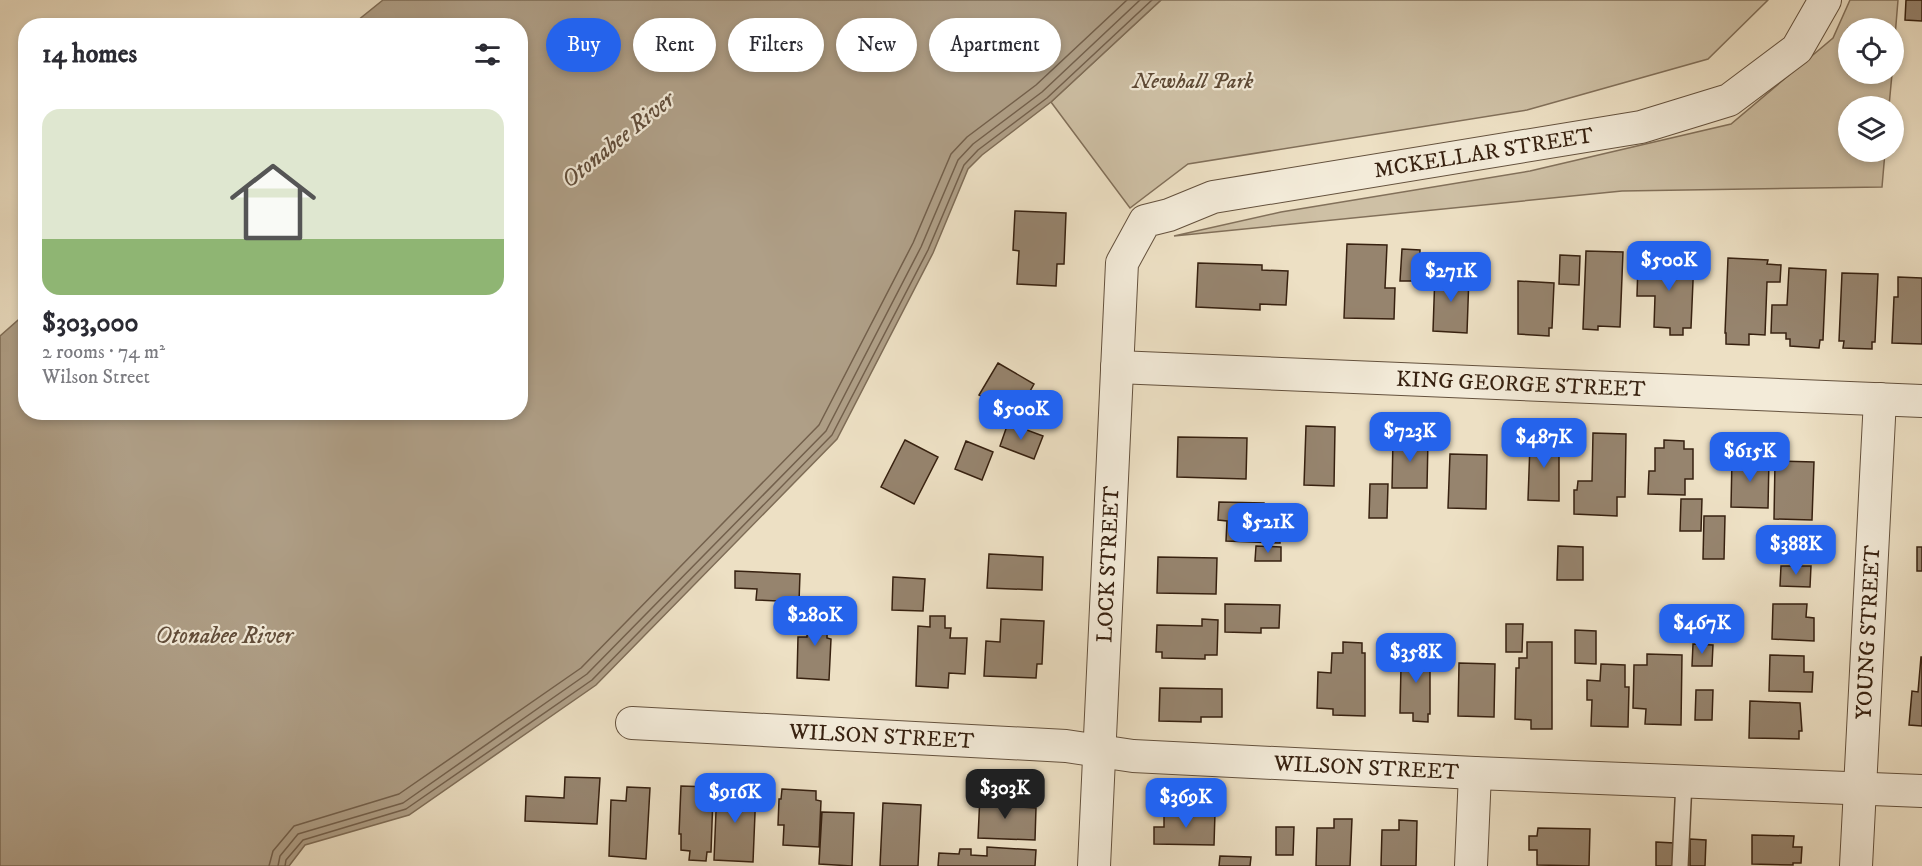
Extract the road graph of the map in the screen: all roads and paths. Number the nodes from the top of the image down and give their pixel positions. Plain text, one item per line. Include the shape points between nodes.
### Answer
1 (1825, 0) edge
2 (1122, 263) joint
3 (1117, 367) junction
4 (1880, 399) junction
5 (1922, 401) edge
6 (632, 723) dead end
7 (1100, 751) junction
8 (1475, 773) junction
9 (1684, 781) junction
10 (1859, 789) junction
11 (1922, 791) edge
12 (1094, 866) edge
13 (1471, 866) edge
14 (1680, 866) edge
15 (1856, 866) edge

1 - 2 street, MCKELLAR STREET via 1797,49 1729,100 1641,127 1213,197 1145,221
2 - 3 street, LOCK STREET
3 - 4 street, KING GEORGE STREET
3 - 7 street, LOCK STREET
4 - 5 street, KING GEORGE STREET
4 - 10 street, YOUNG STREET
6 - 7 street, WILSON STREET
7 - 8 street, WILSON STREET via 1132,756
7 - 12 street, LOCK STREET
8 - 9 street, WILSON STREET
8 - 13 street
9 - 10 street, WILSON STREET
9 - 14 lane
10 - 11 street, WILSON STREET
10 - 15 street, YOUNG STREET

